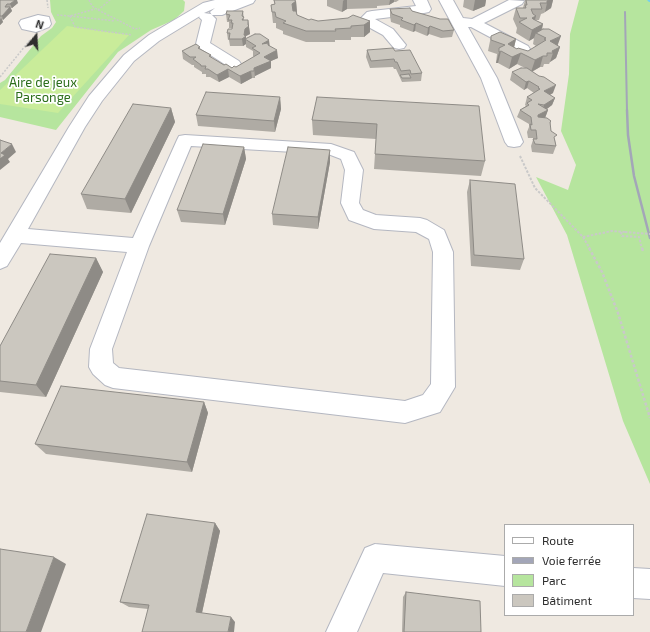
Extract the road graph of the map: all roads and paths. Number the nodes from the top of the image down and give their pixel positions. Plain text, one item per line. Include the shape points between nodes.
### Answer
1 (90, 0) edge
2 (110, 0) edge
3 (248, 0) edge
4 (420, 0) edge
5 (446, 0) edge
6 (517, 1) dead end
7 (37, 5) dead end
8 (210, 6) edge
9 (97, 10) junction
10 (56, 15) dead end
11 (70, 16) junction
12 (116, 21) junction
13 (459, 22) junction
14 (474, 23) junction
15 (36, 24) joint
16 (142, 28) dead end
17 (137, 33) dead end
18 (398, 45) dead end
19 (524, 49) edge
20 (234, 64) dead end
21 (0, 77) edge
22 (514, 142) joint
23 (621, 232) junction
24 (650, 234) edge
25 (15, 235) junction
26 (583, 237) junction
27 (139, 246) junction
28 (643, 251) dead end
29 (0, 261) edge
30 (650, 418) edge
31 (504, 570) edge
32 (634, 583) edge
33 (650, 584) edge
34 (341, 632) edge

1 - 9 path
2 - 9 path
3 - 8 street
4 - 18 street via 424,9 372,15 366,20 388,32
5 - 13 street
6 - 14 street
7 - 15 street
8 - 20 street via 203,44
8 - 25 street via 154,46 95,99
9 - 11 path
9 - 12 path
10 - 11 path
11 - 12 path
11 - 17 path via 75,27 133,35
12 - 16 path via 135,29
13 - 14 street
13 - 22 street via 489,78
14 - 19 street
15 - 21 path via 30,40
22 - 26 path via 535,188
23 - 24 path, bridge
23 - 26 path via 612,231
23 - 28 path via 622,236 639,237
25 - 27 street
25 - 29 street
26 - 30 path via 602,272 618,313
27 - 27 street via 185,140 331,149 348,156 354,170 350,202 356,215 374,222 420,226 437,235 443,252 443,387 431,404 405,412 113,378 101,367 100,348
31 - 34 street via 375,558
32 - 33 street

